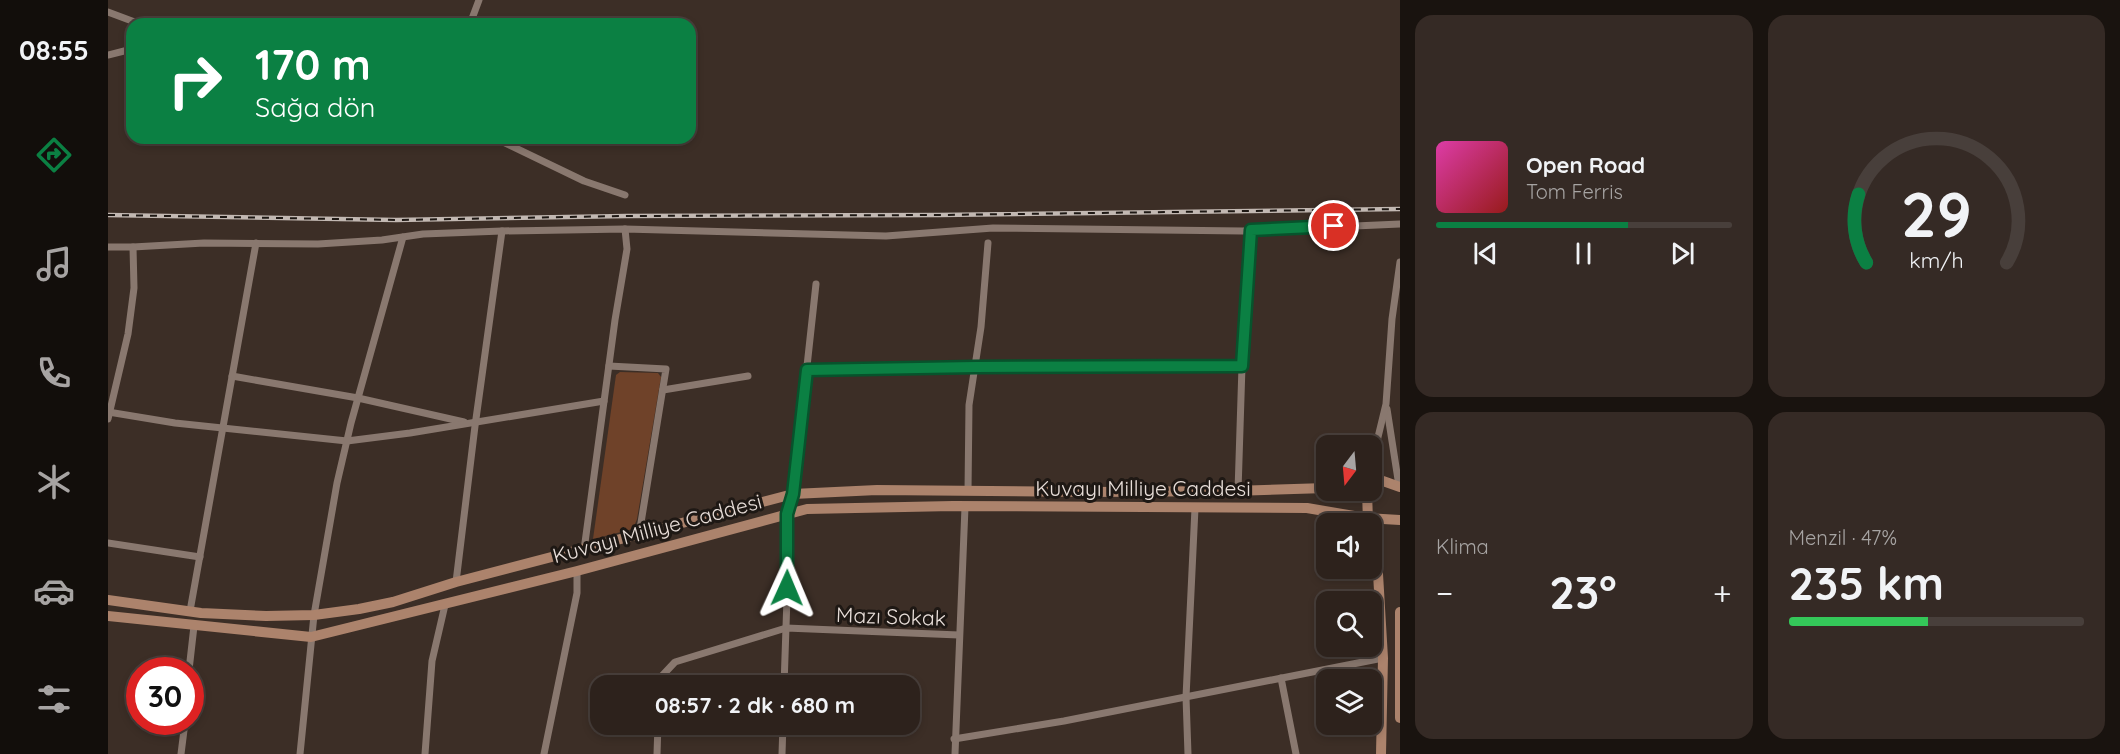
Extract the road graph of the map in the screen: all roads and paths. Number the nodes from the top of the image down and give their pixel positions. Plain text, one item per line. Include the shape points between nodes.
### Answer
1 (479, 0) edge
2 (108, 12) edge
3 (472, 18) edge
4 (126, 19) edge
5 (126, 50) edge
6 (108, 55) edge
7 (507, 144) edge
8 (625, 195) dead end
9 (1400, 224) edge
10 (625, 229) junction
11 (1251, 230) junction
12 (502, 231) junction
13 (403, 237) junction
14 (256, 243) junction
15 (988, 243) dead end
16 (108, 247) edge
17 (133, 248) junction
18 (1400, 262) edge
19 (816, 284) dead end
20 (1392, 319) junction
21 (1400, 321) edge
22 (609, 366) junction
23 (1242, 366) junction
24 (975, 367) junction
25 (807, 370) junction
26 (232, 376) junction
27 (748, 376) dead end
28 (663, 390) junction
29 (358, 398) junction
30 (604, 401) junction
31 (1386, 404) junction
32 (108, 415) edge
33 (472, 422) junction
34 (222, 428) junction
35 (1378, 435) edge
36 (347, 441) junction
37 (1382, 481) edge
38 (1400, 486) edge
39 (1316, 488) edge
40 (968, 491) junction
41 (1238, 491) junction
42 (793, 494) junction
43 (965, 507) junction
44 (1195, 508) junction
45 (1330, 513) edge
46 (787, 514) junction
47 (1400, 520) edge
48 (1382, 521) edge
49 (639, 536) junction
50 (108, 543) edge
51 (584, 550) junction
52 (200, 557) junction
53 (577, 571) junction
54 (1378, 579) edge
55 (456, 582) junction
56 (108, 600) edge
57 (445, 605) junction
58 (190, 611) junction
59 (1400, 612) edge
60 (314, 615) junction
61 (108, 616) edge
62 (194, 626) junction
63 (786, 628) junction
64 (959, 635) junction
65 (311, 637) junction
66 (190, 657) edge
67 (1383, 658) junction
68 (663, 675) edge
69 (784, 675) edge
70 (1281, 678) junction
71 (1186, 697) junction
72 (1400, 718) edge
73 (183, 735) edge
74 (658, 735) edge
75 (783, 735) edge
76 (954, 739) junction
77 (181, 754) edge
78 (300, 754) edge
79 (425, 754) edge
80 (544, 754) edge
81 (657, 754) edge
82 (782, 754) edge
83 (955, 754) edge
84 (1188, 754) edge
85 (1296, 754) edge
86 (1381, 754) edge

1 - 3 street
2 - 4 street
5 - 6 street
7 - 8 street via 584,181
9 - 11 street
10 - 11 street via 886,236 993,228
10 - 12 street
10 - 22 street via 627,249
11 - 23 street
12 - 13 street
12 - 33 street
13 - 14 street via 318,244
13 - 29 street
14 - 17 street
14 - 26 street
15 - 24 street
16 - 17 street
17 - 32 street via 134,288 128,334
18 - 20 street
19 - 25 street
20 - 21 street
20 - 31 street
22 - 28 street via 666,369
22 - 30 street
23 - 24 street
23 - 41 street
24 - 25 street
24 - 40 street via 969,405
25 - 42 street
26 - 29 street
26 - 34 street
27 - 28 street
28 - 49 street
29 - 33 street
29 - 36 street
30 - 33 street
30 - 51 street
31 - 35 street
31 - 38 street
32 - 34 street
33 - 36 street
33 - 55 street
34 - 36 street
34 - 52 street
36 - 60 street
37 - 38 main road
39 - 41 main road, Kuvayı Milliye Caddesi
40 - 41 main road, Kuvayı Milliye Caddesi
40 - 42 main road, Kuvayı Milliye Caddesi
42 - 46 street
42 - 49 main road, Kuvayı Milliye Caddesi
43 - 44 main road, Kuvayı Milliye Caddesi
43 - 46 main road, Kuvayı Milliye Caddesi via 807,509
43 - 64 street
44 - 45 main road, Kuvayı Milliye Caddesi via 1307,508
44 - 71 street
46 - 53 main road, Kuvayı Milliye Caddesi
46 - 63 street
47 - 48 main road, Kuvayı Milliye Caddesi
49 - 51 main road, Kuvayı Milliye Caddesi
50 - 52 street
51 - 55 main road, Kuvayı Milliye Caddesi
52 - 58 street
53 - 57 main road, Kuvayı Milliye Caddesi
53 - 80 street
54 - 67 main road
55 - 60 main road, Kuvayı Milliye Caddesi via 393,602
56 - 58 main road, Kuvayı Milliye Caddesi
57 - 65 main road, Kuvayı Milliye Caddesi
57 - 79 street via 432,661
58 - 60 main road, Kuvayı Milliye Caddesi
59 - 72 main road
60 - 65 street
61 - 62 main road, Kuvayı Milliye Caddesi
62 - 65 main road, Kuvayı Milliye Caddesi
62 - 66 street
63 - 64 street, Mazı Sokak
63 - 68 street, Mazı Sokak via 675,662
63 - 69 street
64 - 76 street
65 - 78 street
67 - 70 street
67 - 86 main road
70 - 71 street
70 - 85 street
71 - 76 street
71 - 84 street
73 - 77 street
74 - 81 street
75 - 82 street
76 - 83 street

